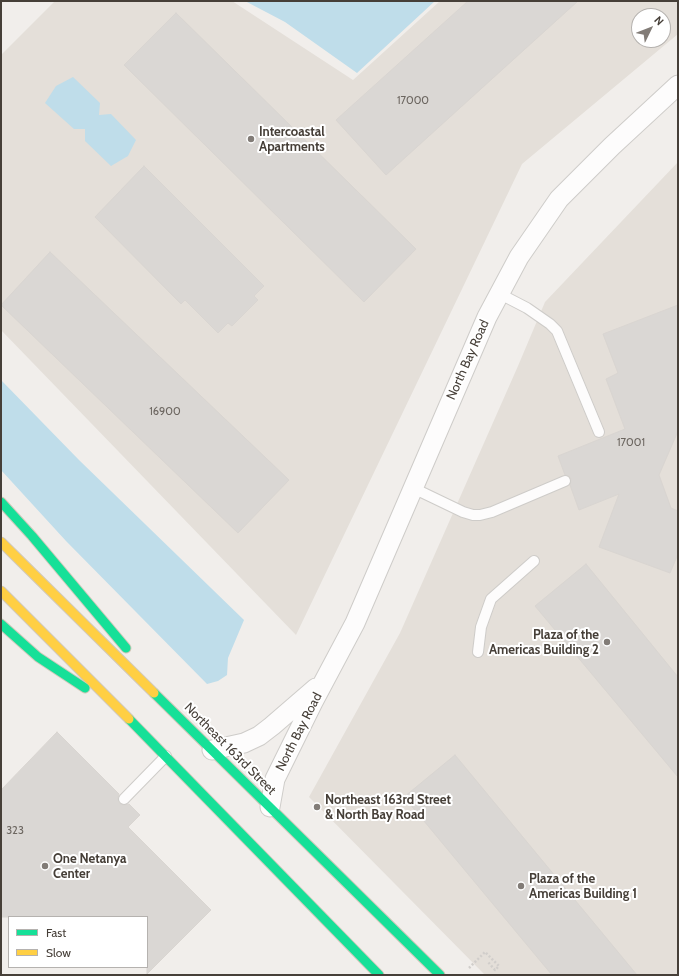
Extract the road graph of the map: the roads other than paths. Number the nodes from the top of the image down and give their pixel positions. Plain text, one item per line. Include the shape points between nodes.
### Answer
1 (678, 85) edge
2 (500, 294) junction
3 (599, 432) dead end
4 (565, 481) dead end
5 (413, 488) junction
6 (1, 502) edge
7 (1, 542) edge
8 (534, 561) dead end
9 (1, 591) edge
10 (1, 624) edge
11 (130, 652) dead end
12 (478, 652) dead end
13 (150, 677) dead end
14 (325, 680) junction
15 (124, 714) junction
16 (212, 750) junction
17 (166, 756) junction
18 (124, 799) dead end
19 (270, 807) junction
20 (377, 973) edge
21 (364, 975) edge
22 (440, 975) edge

1 - 2 street, North Bay Road via 559,199 519,257
2 - 3 lane via 527,308 557,331
2 - 5 street, North Bay Road via 487,317
4 - 5 lane via 480,515 463,512
5 - 14 street, North Bay Road via 355,623
6 - 11 main road
7 - 16 main road, Northeast 163rd Street
8 - 12 lane via 491,599 481,627
9 - 15 main road
10 - 15 main road via 38,657
13 - 16 main road
14 - 16 street, North Bay Road via 259,736 244,743
14 - 19 street, North Bay Road via 275,779
15 - 17 main road
16 - 19 main road, Northeast 163rd Street
17 - 18 lane
17 - 20 main road
19 - 22 main road, Northeast 163rd Street
20 - 21 lane

